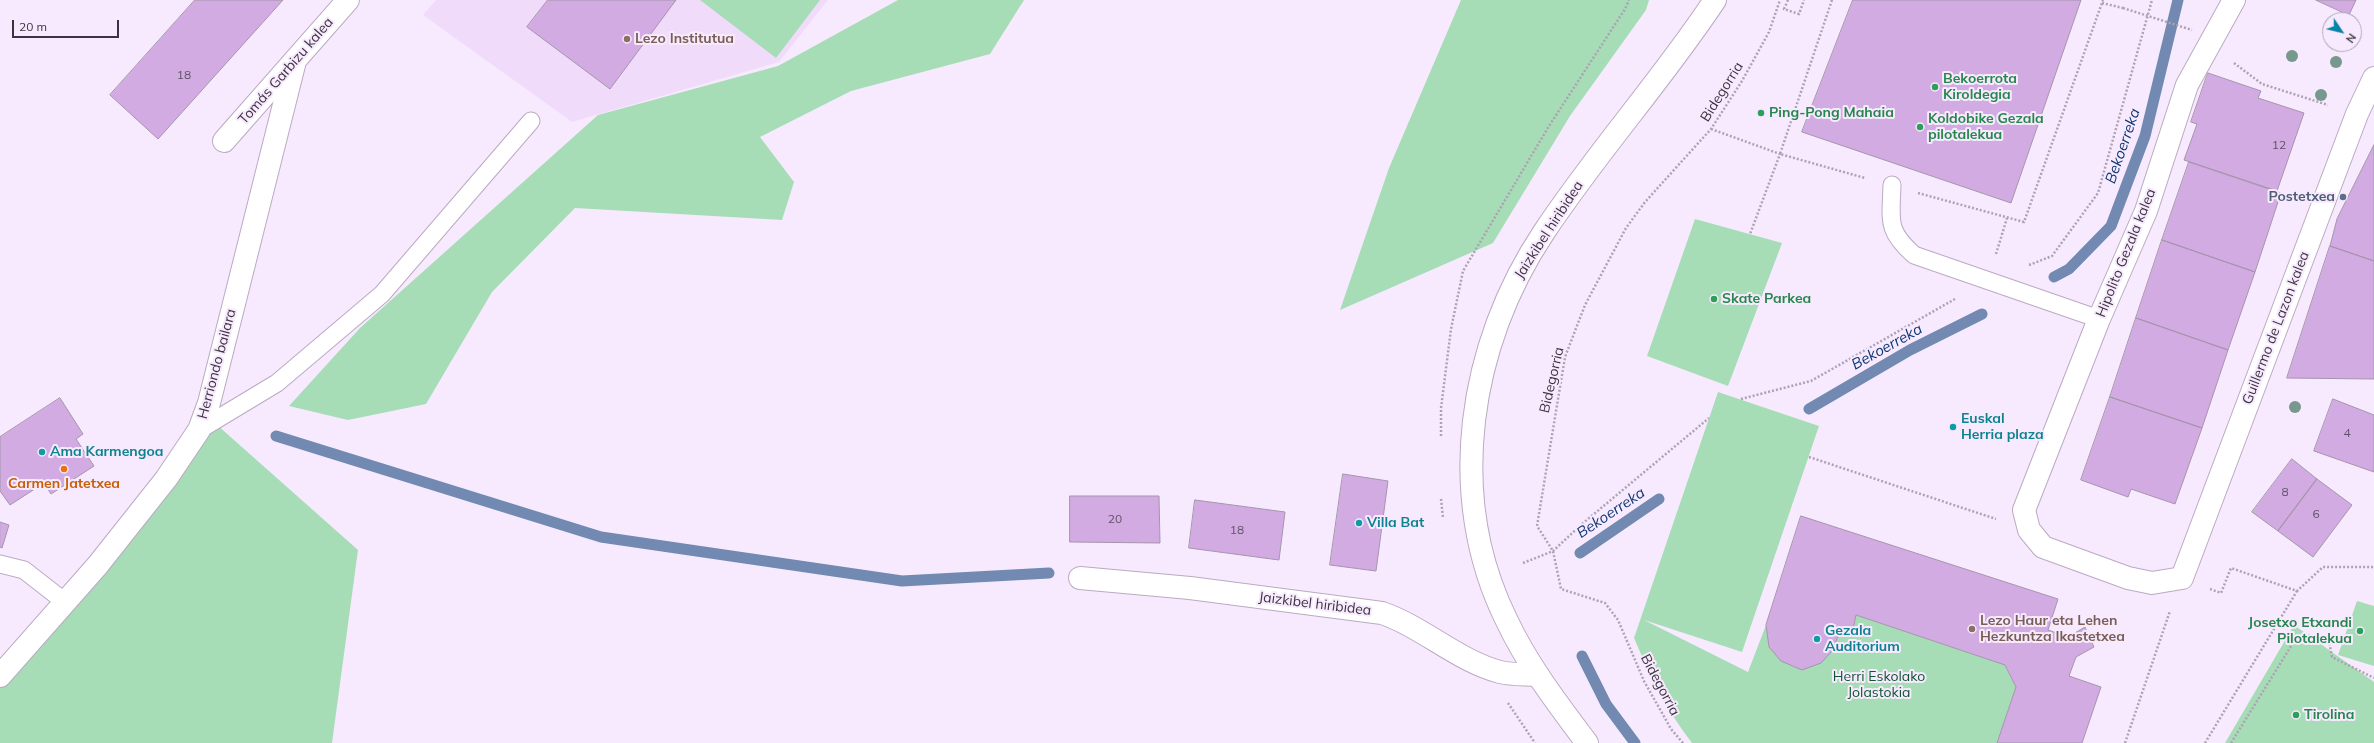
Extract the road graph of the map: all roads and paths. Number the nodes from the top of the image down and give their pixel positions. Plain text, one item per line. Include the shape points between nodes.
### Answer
1 (348, 0) edge
2 (1715, 0) edge
3 (1780, 0) edge
4 (1788, 0) edge
5 (1804, 0) edge
6 (1832, 0) edge
7 (2152, 0) edge
8 (2234, 0) edge
9 (2103, 2) edge
10 (2192, 30) dead end
11 (2209, 45) junction
12 (295, 61) junction
13 (2374, 78) edge
14 (2357, 114) junction
15 (531, 121) dead end
16 (1711, 129) junction
17 (224, 141) dead end
18 (1780, 154) junction
19 (1892, 185) junction
20 (2007, 218) junction
21 (1750, 234) dead end
22 (1988, 281) junction
23 (2099, 319) junction
24 (1741, 399) dead end
25 (1709, 418) dead end
26 (199, 430) junction
27 (1809, 457) dead end
28 (2026, 520) junction
29 (1553, 551) junction
30 (1523, 563) dead end
31 (0, 564) edge
32 (2374, 567) edge
33 (2231, 568) dead end
34 (1080, 578) dead end
35 (2182, 578) junction
36 (2297, 590) junction
37 (65, 602) junction
38 (1537, 675) junction
39 (0, 676) edge
40 (2374, 678) edge
41 (1587, 743) edge
42 (1683, 743) edge
43 (2125, 743) edge
44 (2205, 743) edge
45 (2231, 743) edge

1 - 12 street, Tomás Garbizu kalea
2 - 38 street, Jaizkibel hiribidea via 1685,46 1579,182 1543,234 1515,280 1495,326 1480,377 1472,433 1471,491 1479,536 1488,575 1505,619
3 - 16 path, Bidegorria via 1769,32 1742,82
4 - 5 path via 1784,9 1799,14
6 - 18 path
7 - 22 path via 2098,193 2052,256
8 - 11 street, Hipolito Gezala kalea
9 - 10 path, bridge
9 - 20 path via 2024,222
11 - 14 path via 2262,84
11 - 23 street, Hipolito Gezala kalea via 2187,85 2146,211
12 - 17 street, Tomás Garbizu kalea
12 - 26 street, Herriondo bailara via 209,403
13 - 14 street, Guillermo de Lazon kalea
14 - 35 street, Guillermo de Lazon kalea
15 - 26 lane via 382,294 277,383
16 - 18 path
16 - 29 path, Bidegorria via 1645,202 1626,228 1585,305 1565,357 1536,526
18 - 19 path
18 - 21 path
19 - 20 path
19 - 22 lane via 1891,227 1903,245 1914,255
20 - 22 path
22 - 23 lane
22 - 24 path via 1811,382
23 - 28 street, Hipolito Gezala kalea
25 - 29 path
26 - 37 street, Herriondo bailara via 166,479
27 - 28 path
28 - 35 street via 2043,547 2128,578 2152,583
29 - 30 path
29 - 42 path, Bidegorria via 1561,589 1605,603 1618,620 1644,681 1671,729
31 - 37 lane via 24,570
32 - 36 path via 2323,567
33 - 36 path
34 - 38 street, Jaizkibel hiribidea via 1190,588 1382,612 1450,650 1500,672
35 - 43 path
36 - 44 path
37 - 39 street, Herriondo bailara
38 - 41 street, Jaizkibel hiribidea
40 - 45 path via 2332,657 2329,641 2305,634 2293,643

